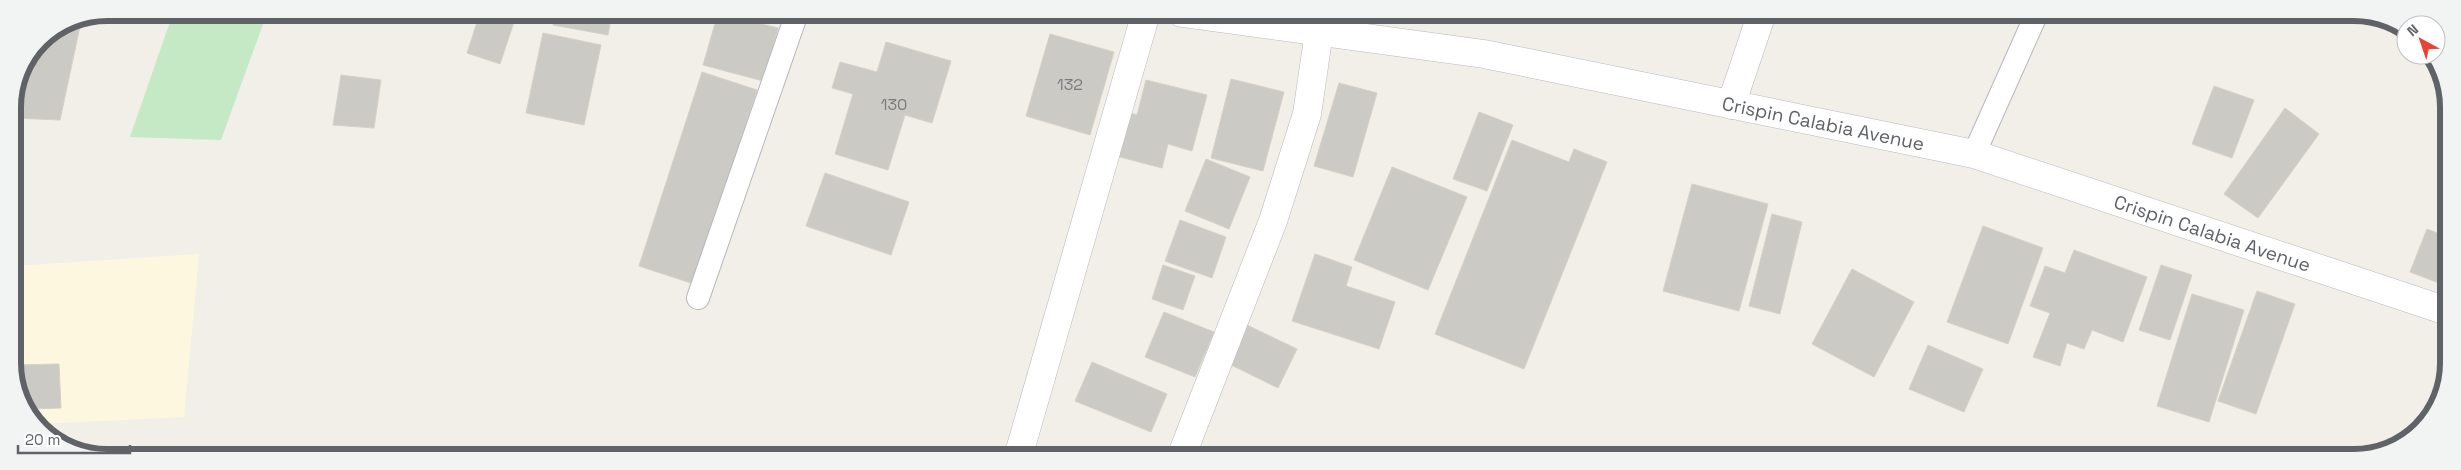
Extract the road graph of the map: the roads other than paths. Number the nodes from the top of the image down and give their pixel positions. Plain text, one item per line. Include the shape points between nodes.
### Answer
1 (794, 21) edge
2 (1144, 21) edge
3 (1240, 21) edge
4 (1759, 21) edge
5 (2033, 21) edge
6 (1319, 32) junction
7 (1731, 105) junction
8 (1974, 154) junction
9 (698, 298) dead end
10 (2440, 308) edge
11 (1020, 449) edge
12 (1184, 449) edge

1 - 9 lane
2 - 11 main road
3 - 6 main road, Crispin Calabia Avenue
4 - 7 main road
5 - 8 lane
6 - 7 main road, Crispin Calabia Avenue via 1484,54
6 - 12 main road via 1307,114 1273,221
7 - 8 main road, Crispin Calabia Avenue
8 - 10 main road, Crispin Calabia Avenue

